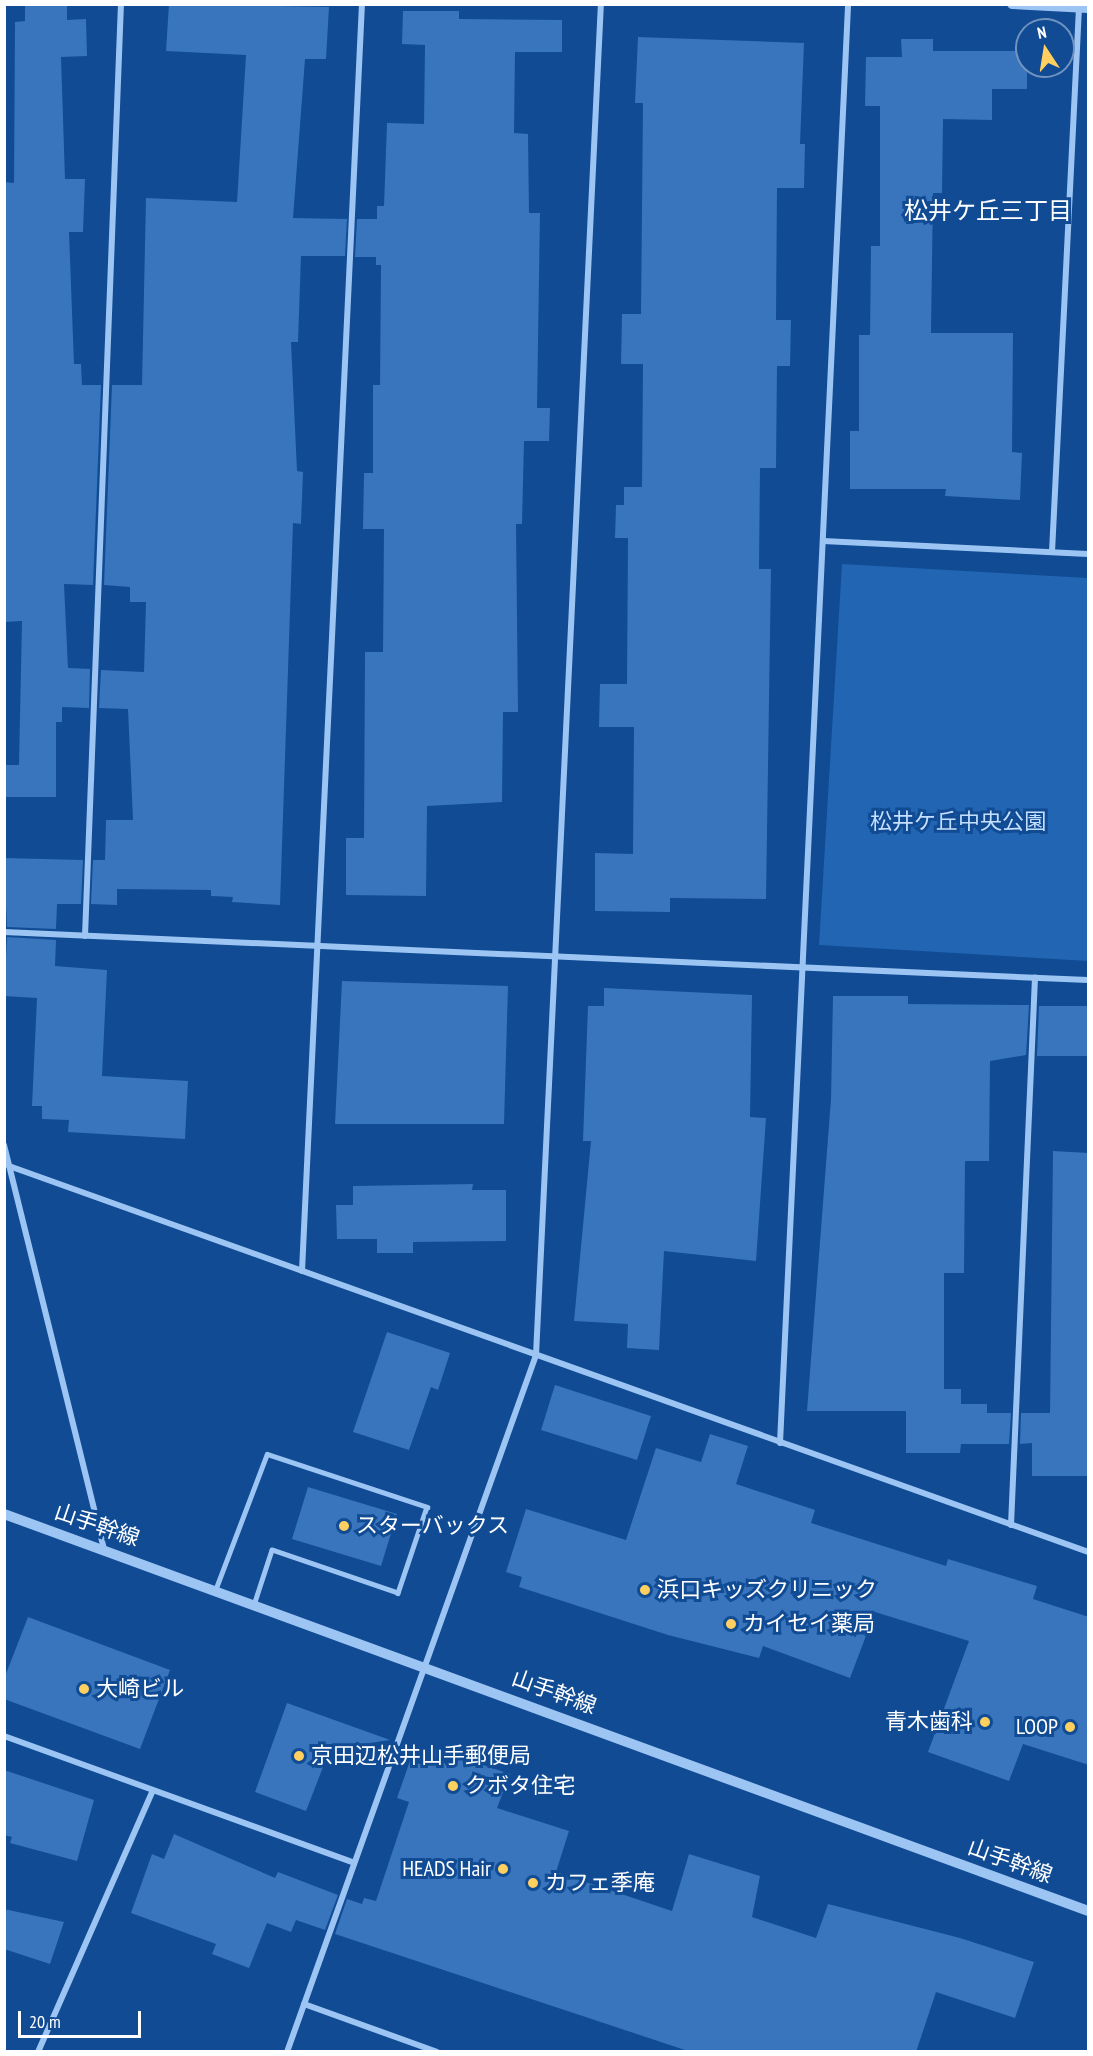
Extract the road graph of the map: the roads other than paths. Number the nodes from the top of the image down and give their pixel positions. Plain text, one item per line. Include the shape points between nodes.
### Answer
1 (121, 4) edge
2 (362, 4) edge
3 (601, 4) edge
4 (848, 4) edge
5 (1012, 4) edge
6 (1084, 8) edge
7 (822, 542) junction
8 (1052, 552) junction
9 (1089, 554) edge
10 (4, 932) edge
11 (85, 936) junction
12 (316, 946) junction
13 (557, 957) junction
14 (802, 968) junction
15 (1035, 978) junction
16 (1089, 980) edge
17 (4, 1145) edge
18 (9, 1166) junction
19 (302, 1271) junction
20 (536, 1355) junction
21 (780, 1443) junction
22 (4, 1514) edge
23 (1011, 1525) junction
24 (103, 1546) junction
25 (1089, 1552) edge
26 (216, 1588) junction
27 (255, 1602) junction
28 (425, 1665) junction
29 (4, 1736) edge
30 (152, 1792) junction
31 (354, 1863) junction
32 (1089, 1911) edge
33 (304, 2004) junction
34 (38, 2052) edge
35 (287, 2052) edge
36 (436, 2052) edge

1 - 11 street
2 - 12 street
3 - 13 street
4 - 7 street
5 - 6 street
6 - 8 street
7 - 8 street
7 - 14 street
8 - 9 street
10 - 11 street
11 - 12 street
12 - 13 street
12 - 19 street
13 - 14 street
13 - 20 street
14 - 15 street
14 - 21 street
15 - 16 street
15 - 23 street
17 - 18 street
18 - 19 street
18 - 24 street
19 - 20 street
20 - 21 street
20 - 28 street
21 - 23 street
22 - 24 street, 山手幹線
23 - 25 street
24 - 26 street, 山手幹線
26 - 27 street, 山手幹線
26 - 27 lane via 267,1454 427,1507 398,1593 272,1550
27 - 28 street, 山手幹線
28 - 31 street
28 - 32 street, 山手幹線
29 - 30 street
30 - 31 street
30 - 34 street
31 - 33 street
33 - 35 street
33 - 36 street

